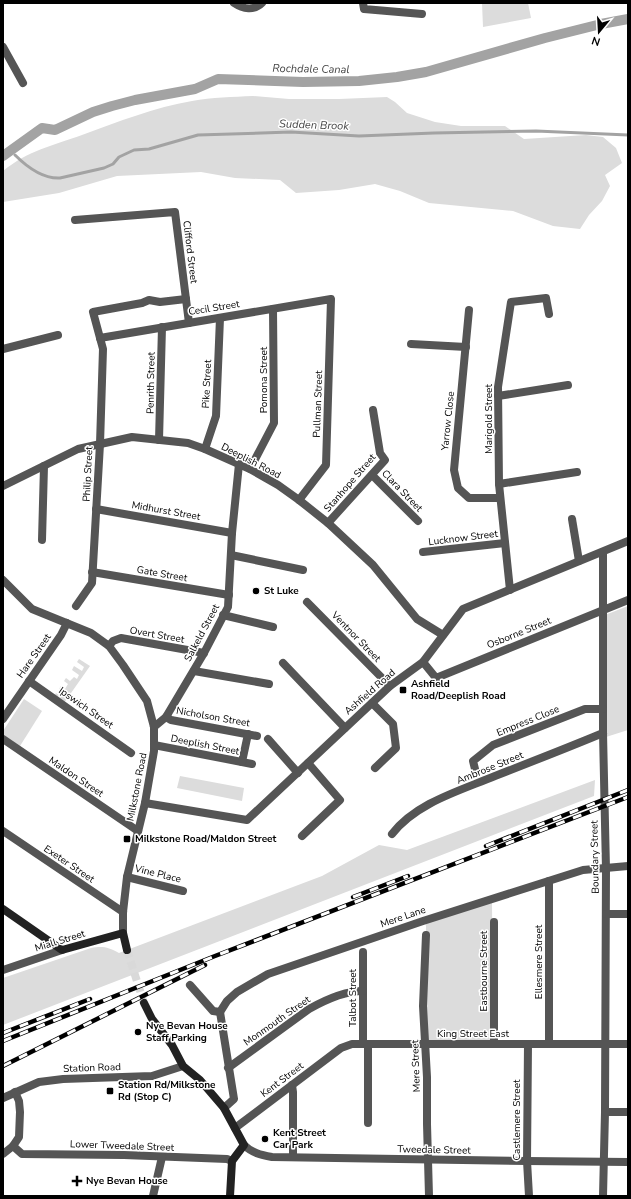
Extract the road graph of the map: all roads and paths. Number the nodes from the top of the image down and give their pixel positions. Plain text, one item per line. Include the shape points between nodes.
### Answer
1 (234, 3) edge
2 (262, 3) edge
3 (363, 3) edge
4 (422, 14) dead end
5 (3, 47) edge
6 (23, 83) dead end
7 (75, 220) dead end
8 (186, 299) junction
9 (331, 299) joint
10 (273, 309) junction
11 (469, 310) dead end
12 (549, 314) dead end
13 (220, 318) junction
14 (189, 323) junction
15 (162, 327) junction
16 (58, 335) dead end
17 (100, 338) junction
18 (411, 344) dead end
19 (466, 347) junction
20 (3, 349) edge
21 (568, 385) dead end
22 (498, 396) junction
23 (372, 410) dead end
24 (159, 440) junction
25 (100, 444) junction
26 (205, 449) junction
27 (238, 464) junction
28 (44, 466) junction
29 (250, 469) junction
30 (578, 472) dead end
31 (372, 475) junction
32 (499, 484) junction
33 (3, 486) edge
34 (500, 498) junction
35 (299, 500) junction
36 (96, 509) junction
37 (572, 519) dead end
38 (418, 521) dead end
39 (328, 523) junction
40 (232, 533) junction
41 (42, 540) dead end
42 (628, 541) edge
43 (505, 543) junction
44 (423, 552) dead end
45 (603, 552) junction
46 (231, 555) junction
47 (579, 562) junction
48 (303, 570) dead end
49 (92, 572) junction
50 (3, 580) edge
51 (510, 590) junction
52 (229, 595) junction
53 (628, 600) edge
54 (307, 602) dead end
55 (76, 606) dead end
56 (603, 610) junction
57 (223, 615) junction
58 (67, 623) junction
59 (273, 626) dead end
60 (443, 635) junction
61 (109, 646) junction
62 (204, 653) junction
63 (423, 662) junction
64 (283, 663) dead end
65 (194, 671) junction
66 (29, 681) junction
67 (269, 684) dead end
68 (390, 686) junction
69 (372, 703) junction
70 (603, 710) junction
71 (166, 717) junction
72 (3, 719) edge
73 (154, 727) junction
74 (345, 728) junction
75 (248, 734) junction
76 (603, 734) junction
77 (257, 736) dead end
78 (3, 739) edge
79 (268, 739) dead end
80 (154, 745) junction
81 (131, 753) dead end
82 (242, 762) junction
83 (308, 763) junction
84 (252, 764) dead end
85 (376, 768) dead end
86 (476, 769) dead end
87 (298, 773) junction
88 (145, 803) junction
89 (138, 831) junction
90 (3, 832) edge
91 (392, 834) dead end
92 (302, 836) dead end
93 (628, 866) edge
94 (606, 869) junction
95 (128, 877) junction
96 (549, 881) junction
97 (183, 891) dead end
98 (3, 910) edge
99 (123, 912) junction
100 (606, 914) junction
101 (628, 914) edge
102 (494, 922) dead end
103 (122, 933) junction
104 (426, 935) dead end
105 (62, 950) junction
106 (126, 950) tunnel mouth
107 (363, 952) dead end
108 (3, 970) edge
109 (190, 985) dead end
110 (363, 991) junction
111 (144, 1003) tunnel mouth
112 (220, 1012) junction
113 (366, 1044) junction
114 (426, 1044) junction
115 (494, 1044) junction
116 (528, 1044) junction
117 (549, 1044) junction
118 (605, 1044) junction
119 (628, 1044) edge
120 (341, 1048) joint
121 (183, 1066) junction
122 (228, 1068) junction
123 (292, 1085) junction
124 (15, 1092) junction
125 (3, 1098) edge
126 (224, 1108) junction
127 (605, 1112) junction
128 (628, 1112) edge
129 (368, 1123) dead end
130 (234, 1128) junction
131 (244, 1145) junction
132 (13, 1146) junction
133 (3, 1154) edge
134 (294, 1156) junction
135 (162, 1157) junction
136 (428, 1160) junction
137 (232, 1161) junction
138 (527, 1161) junction
139 (603, 1162) junction
140 (628, 1162) edge
141 (154, 1196) edge
142 (230, 1196) edge
143 (429, 1196) edge
144 (529, 1196) edge
145 (603, 1196) edge

1 - 2 street via 245,9
3 - 4 street via 364,9
5 - 6 street
7 - 8 street, Clifford Street via 175,212
8 - 14 street, Clifford Street
8 - 17 street, Philip Street via 160,302 149,300 93,312
9 - 10 street, Cecil Street
9 - 35 street, Pullman Street via 326,465
10 - 13 street, Cecil Street
10 - 29 street, Pomona Street via 274,423
11 - 19 street, Yarrow Close
12 - 22 street, Marigold Street via 546,298 511,302
13 - 14 street, Cecil Street
13 - 26 street, Pike Street via 216,416
14 - 15 street, Cecil Street
15 - 17 street, Cecil Street
15 - 24 street, Penrith Street
16 - 20 street
17 - 25 street, Philip Street via 103,349
18 - 19 street
19 - 34 street, Yarrow Close via 454,470 458,488 469,498
21 - 22 street
22 - 32 street, Marigold Street
23 - 31 street, Stanhope Street via 380,453 385,460
24 - 25 street, Deeplish Road via 132,437
24 - 26 street, Deeplish Road via 188,443
25 - 28 street, Deeplish Road via 78,449
25 - 36 street, Philip Street
26 - 27 street, Deeplish Road
27 - 29 street, Deeplish Road
27 - 40 street, Salkeld Street
28 - 33 street, Deeplish Road
28 - 41 street
29 - 35 street, Deeplish Road
30 - 32 street
31 - 38 street, Clara Street
31 - 39 street, Stanhope Street
32 - 34 street, Marigold Street
34 - 43 street, Marigold Street
35 - 39 street, Deeplish Road
36 - 40 street, Midhurst Street
36 - 49 street, Philip Street
37 - 47 street
39 - 60 street, Deeplish Road via 373,565 417,619
40 - 46 street, Salkeld Street
42 - 45 street, Ashfield Road
43 - 44 street, Lucknow Street
43 - 51 street, Marigold Street
45 - 47 street, Ashfield Road
45 - 56 street, Boundary Street
46 - 48 street
46 - 52 street, Salkeld Street
47 - 51 street, Ashfield Road
49 - 52 street, Gate Street
49 - 55 street, Philip Street via 92,583
50 - 58 street, Milkstone Road via 32,609
51 - 60 street, Ashfield Road via 463,609
52 - 57 street, Salkeld Street via 228,607
53 - 56 street, Osborne Street
54 - 68 street, Ventnor Street
56 - 63 street, Osborne Street via 436,678
56 - 70 street, Boundary Street
57 - 59 street
57 - 62 street, Salkeld Street
58 - 61 street, Milkstone Road via 91,633
58 - 66 street, Hare Street
60 - 63 street, Ashfield Road
61 - 62 street, Overt Street via 121,638
61 - 73 street, Milkstone Road via 147,701
62 - 65 street, Salkeld Street
63 - 68 street, Ashfield Road
64 - 74 street
65 - 67 street
65 - 71 street, Salkeld Street
66 - 72 street, Hare Street
66 - 81 street, Ipswich Street
68 - 69 street, Ashfield Road
69 - 74 street, Ashfield Road
69 - 85 street via 393,724 396,748
70 - 76 street, Boundary Street
70 - 86 street, Empress Close via 585,709 493,745 473,761
71 - 73 street, Salkeld Street
71 - 75 street, Nicholson Street
73 - 80 street, Milkstone Road
74 - 83 street, Ashfield Road
75 - 77 street, Nicholson Street
75 - 82 street
76 - 91 street, Ambrose Street via 446,796 410,815
76 - 94 street, Boundary Street
78 - 89 street, Maldon Street
79 - 87 street
80 - 82 street, Deeplish Street
80 - 88 street, Milkstone Road
82 - 84 street, Deeplish Street
83 - 87 street, Ashfield Road
83 - 92 street via 340,800
87 - 88 street, Ashfield Road via 247,820
88 - 89 street, Milkstone Road
89 - 95 street, Milkstone Road
90 - 99 street, Exeter Street
93 - 94 street, Mere Lane
94 - 96 street, Mere Lane via 583,870
94 - 100 street, Boundary Street
95 - 97 street, Vine Place
95 - 99 street, Milkstone Road
96 - 112 street, Mere Lane via 268,974 237,992
96 - 117 street, Ellesmere Street
98 - 105 main road
99 - 103 street, Milkstone Road
100 - 101 street
100 - 118 street, Boundary Street
102 - 115 street, Eastbourne Street
103 - 105 main road, Miall Street
103 - 106 main road, Milkstone Road
104 - 114 street, Mere Street via 423,1006
105 - 108 street, Miall Street
107 - 110 street, Talbot Street
109 - 112 street via 213,1011
110 - 113 street, Talbot Street
110 - 122 street, Monmouth Street via 351,991 309,1009
111 - 121 main road via 152,1019 172,1044
112 - 122 street
113 - 114 street, King Street East
113 - 120 street, King Street East via 352,1044
113 - 129 street, Talbot Street
114 - 115 street, King Street East
114 - 136 street, Mere Street
115 - 116 street, King Street East
116 - 117 street, King Street East
116 - 138 street, Castlemere Street
117 - 118 street, King Street East
118 - 119 street, King Street East
118 - 127 street, Boundary Street
120 - 123 street, Kent Street
121 - 124 street, Station Road via 152,1076 38,1082
121 - 126 main road via 200,1080
122 - 126 street via 234,1099
123 - 130 street, Kent Street
123 - 134 street
124 - 125 street, Station Road
124 - 132 street via 19,1101 20,1121 19,1137
126 - 130 main road
127 - 128 street
127 - 139 street, Boundary Street
130 - 131 main road
131 - 134 street, Tweedale Street via 262,1155
131 - 137 main road
132 - 133 street
132 - 135 street, Lower Tweedale Street via 22,1154
134 - 136 street, Tweedale Street
135 - 137 street, Lower Tweedale Street
135 - 141 street
136 - 138 street, Tweedale Street
136 - 143 street, Mere Street
137 - 142 main road
138 - 139 street, Tweedale Street
138 - 144 street, Castlemere Street
139 - 140 street, Tweedale Street
139 - 145 street, Boundary Street

